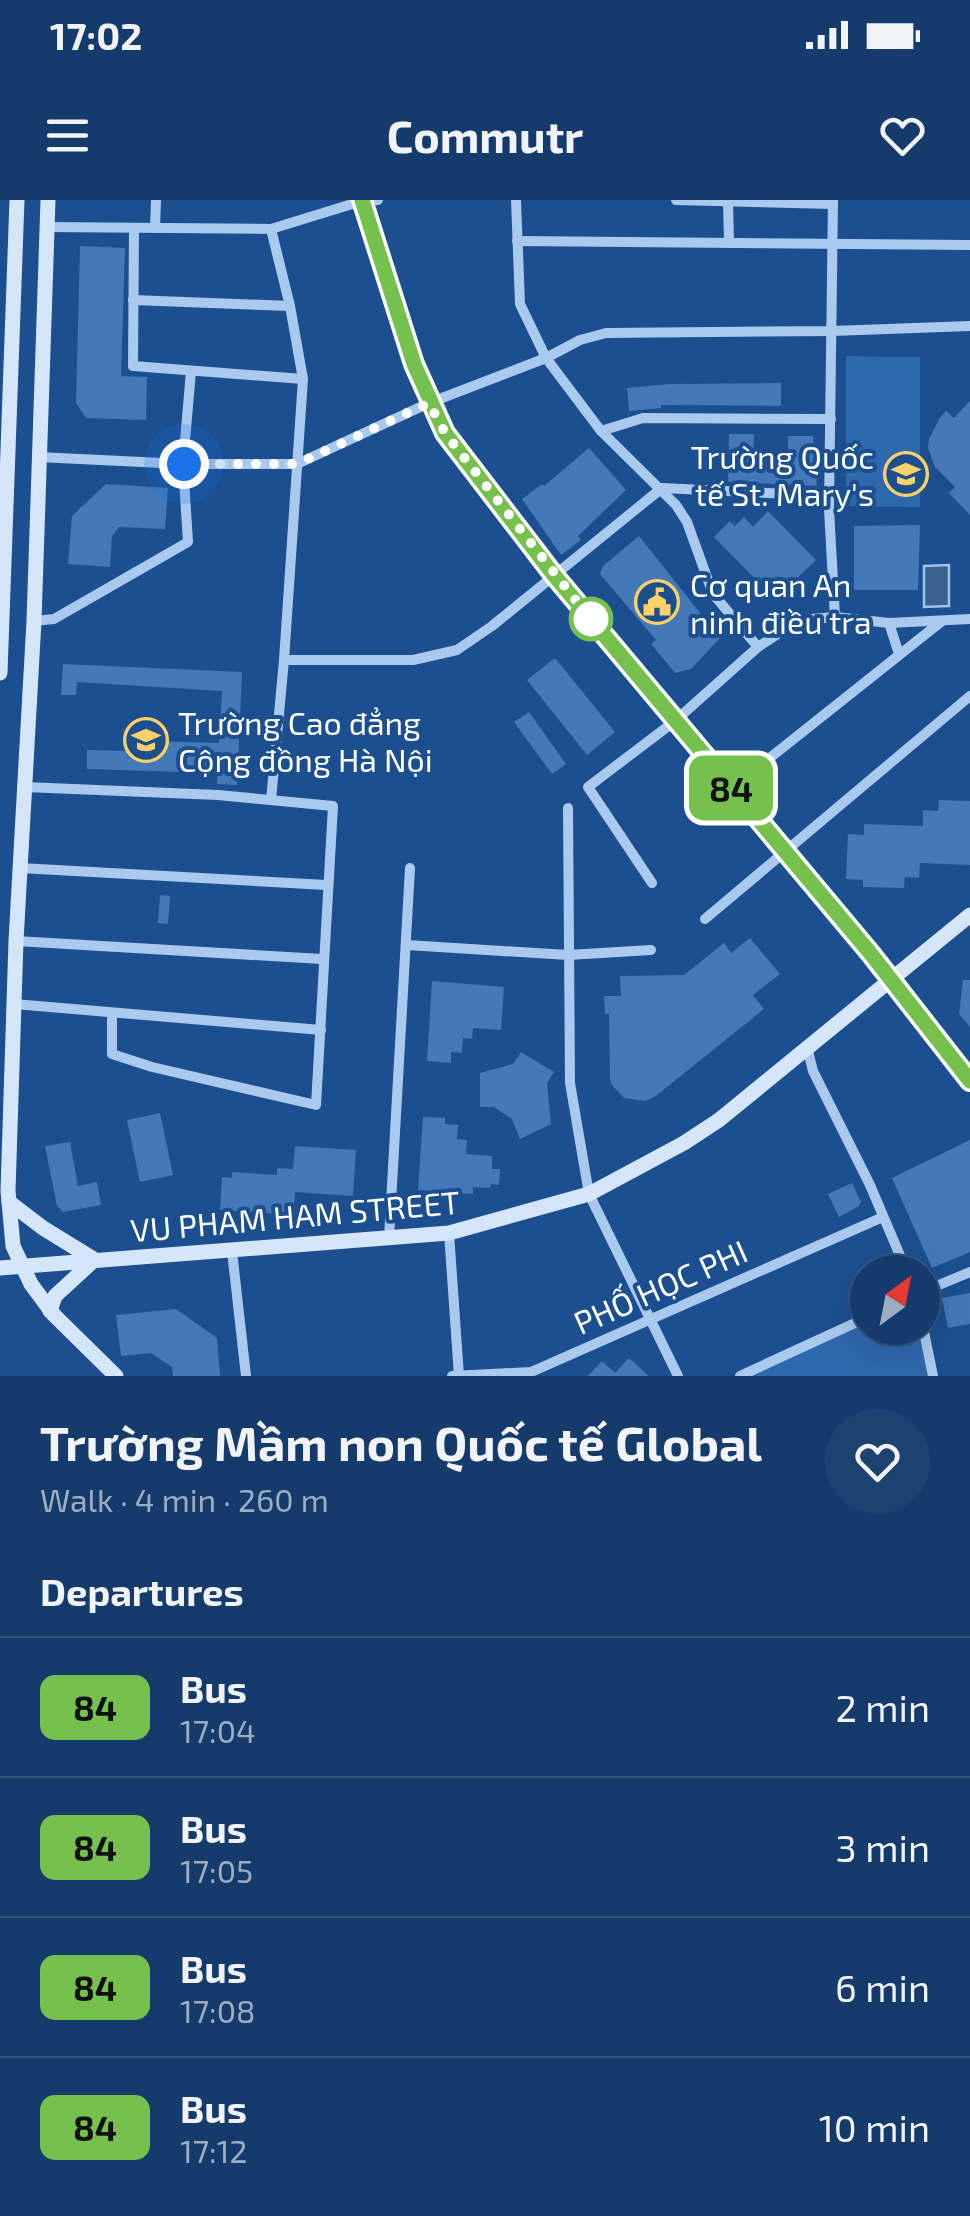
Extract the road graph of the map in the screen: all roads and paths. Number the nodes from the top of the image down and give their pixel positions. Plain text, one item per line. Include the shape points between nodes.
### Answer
1 (17, 200) edge
2 (48, 200) edge
3 (156, 200) edge
4 (362, 200) edge
5 (378, 200) edge
6 (516, 200) edge
7 (676, 200) edge
8 (728, 202) edge
9 (833, 202) edge
10 (47, 227) junction
11 (134, 228) junction
12 (155, 228) junction
13 (271, 229) junction
14 (517, 242) junction
15 (729, 242) junction
16 (833, 244) junction
17 (970, 245) edge
18 (132, 300) junction
19 (290, 306) junction
20 (970, 326) edge
21 (832, 332) junction
22 (546, 358) junction
23 (191, 370) junction
24 (303, 379) junction
25 (429, 403) junction
26 (830, 418) junction
27 (601, 430) junction
28 (38, 457) junction
29 (184, 464) junction
30 (297, 464) junction
31 (662, 488) junction
32 (830, 496) junction
33 (553, 574) junction
34 (835, 617) junction
35 (944, 619) junction
36 (970, 619) edge
37 (34, 621) junction
38 (889, 622) junction
39 (758, 648) junction
40 (898, 654) junction
41 (284, 660) junction
42 (0, 672) edge
43 (970, 696) edge
44 (675, 721) junction
45 (25, 787) junction
46 (732, 788) junction
47 (271, 800) junction
48 (568, 808) dead end
49 (783, 852) junction
50 (20, 868) junction
51 (410, 868) dead end
52 (652, 883) dead end
53 (326, 885) junction
54 (970, 915) edge
55 (705, 918) dead end
56 (16, 942) junction
57 (408, 945) junction
58 (650, 950) dead end
59 (568, 955) junction
60 (322, 958) junction
61 (892, 980) junction
62 (14, 1004) junction
63 (112, 1014) junction
64 (321, 1030) junction
65 (808, 1051) junction
66 (970, 1081) edge
67 (589, 1194) junction
68 (8, 1202) junction
69 (883, 1217) junction
70 (449, 1232) junction
71 (389, 1238) junction
72 (232, 1251) junction
73 (900, 1255) edge
74 (95, 1260) junction
75 (7, 1266) edge
76 (970, 1272) edge
77 (940, 1284) edge
78 (50, 1311) junction
79 (650, 1317) junction
80 (850, 1326) edge
81 (927, 1345) edge
82 (529, 1374) edge
83 (116, 1376) edge
84 (246, 1376) edge
85 (457, 1376) edge
86 (678, 1376) edge
87 (740, 1376) edge
88 (933, 1376) edge

1 - 42 street
2 - 10 street
3 - 12 street
4 - 5 street
4 - 13 street
4 - 25 street
6 - 14 street
7 - 8 street
8 - 9 street
8 - 15 street
9 - 16 street
10 - 11 street
10 - 28 street
11 - 12 street
11 - 18 street
12 - 13 street
13 - 19 street
14 - 15 street
14 - 22 street via 520,304
15 - 16 street
16 - 17 street
16 - 21 street
18 - 19 street
18 - 23 street via 132,366
19 - 24 street
20 - 21 street
21 - 22 street via 606,333
21 - 26 street
22 - 25 street
22 - 27 street
23 - 24 street
23 - 29 street
24 - 30 street
25 - 30 street
25 - 33 street
26 - 27 street via 643,418
26 - 32 street
27 - 31 street
28 - 29 street
28 - 37 street
29 - 30 street
29 - 37 street via 188,542 54,619
30 - 41 street
31 - 32 street
31 - 33 street
31 - 39 street via 687,522 713,594
32 - 34 street
33 - 41 street via 456,650 413,660
33 - 44 street
34 - 38 street
34 - 39 street via 799,620
35 - 36 street
35 - 38 street
35 - 40 street
37 - 45 street
38 - 40 street
39 - 44 street
40 - 46 street
41 - 47 street
43 - 49 street
44 - 46 street
44 - 52 street via 588,787
45 - 47 street
45 - 50 street
46 - 49 street
47 - 53 street via 332,806
48 - 59 street
49 - 55 street
49 - 61 street
50 - 53 street
50 - 56 street
51 - 57 street
53 - 60 street
54 - 61 street, VU PHAM HAM STREET
56 - 60 street
56 - 62 street
57 - 59 street
57 - 71 street
58 - 59 street
59 - 67 street via 570,1083
60 - 64 street
61 - 65 street, VU PHAM HAM STREET
61 - 66 street
62 - 63 street
62 - 68 street
63 - 64 street
63 - 64 street via 112,1054 316,1105
65 - 67 street, VU PHAM HAM STREET via 684,1143
65 - 69 street
67 - 70 street, VU PHAM HAM STREET
67 - 79 street
68 - 74 street
68 - 75 street via 13,1246
69 - 73 street
69 - 79 street, PHỐ HỌC PHI
70 - 71 street, VU PHAM HAM STREET
70 - 85 street
71 - 72 street, VU PHAM HAM STREET
72 - 74 street, VU PHAM HAM STREET
72 - 84 street
74 - 75 street, VU PHAM HAM STREET
74 - 78 street via 55,1296
75 - 78 street
76 - 77 street
78 - 83 street
79 - 82 street, PHỐ HỌC PHI
79 - 86 street
80 - 87 street
81 - 88 street
82 - 85 street, PHỐ HỌC PHI

